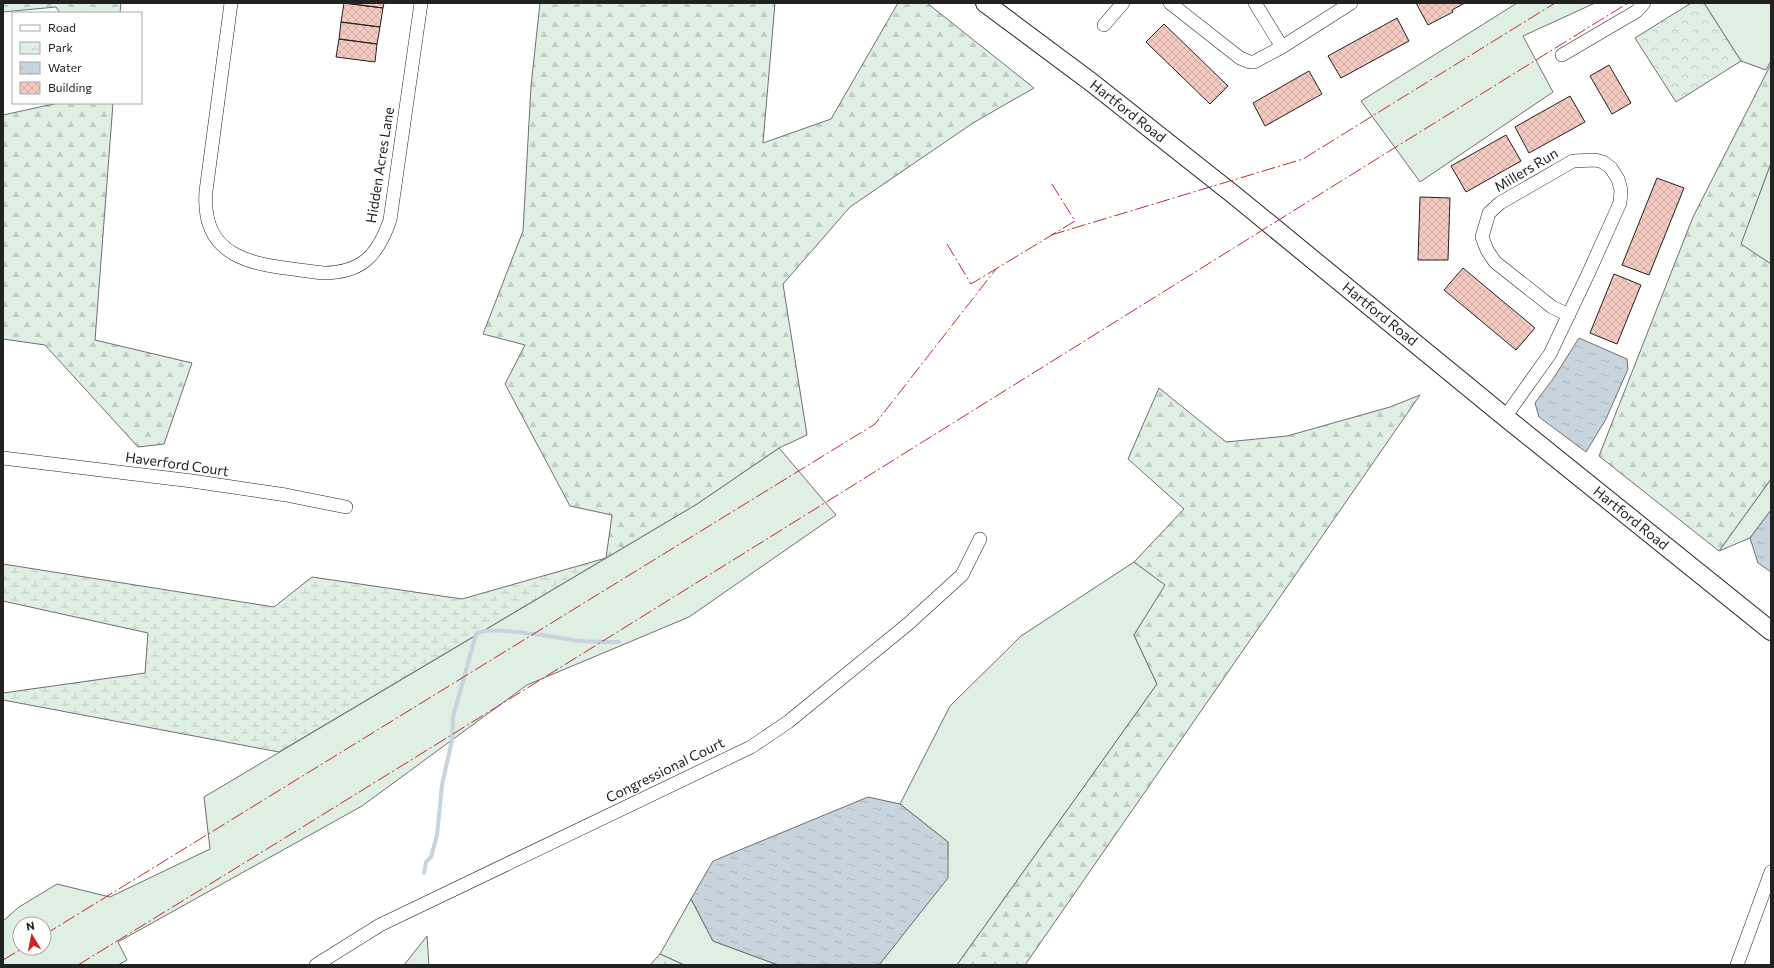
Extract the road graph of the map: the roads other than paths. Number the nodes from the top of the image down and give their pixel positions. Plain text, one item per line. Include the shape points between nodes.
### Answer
1 (231, 3) edge
2 (421, 3) edge
3 (985, 3) edge
4 (1123, 3) edge
5 (1170, 3) edge
6 (1255, 3) edge
7 (1352, 3) edge
8 (1644, 3) edge
9 (1104, 25) dead end
10 (1282, 47) junction
11 (1562, 55) dead end
12 (1569, 315) junction
13 (1505, 417) junction
14 (3, 458) edge
15 (346, 507) dead end
16 (980, 539) dead end
17 (1771, 631) edge
18 (1771, 872) edge
19 (316, 965) edge
20 (1737, 965) edge

1 - 2 street, Hidden Acres Lane via 206,191 205,206 211,231 221,245 238,258 252,263 323,273 334,273 358,266 368,260 384,238 390,220
3 - 13 main road, Hartford Road via 1091,82 1234,195
4 - 9 street
5 - 10 street via 1245,60 1254,62
6 - 10 street
7 - 10 street
8 - 11 street via 1637,11
12 - 12 street, Millers Run via 1620,204 1622,190 1618,179 1611,168 1595,160 1573,160 1500,203 1488,213 1482,237 1495,262 1552,307
12 - 13 street, Millers Run via 1546,361
13 - 17 main road, Hartford Road
14 - 15 street, Haverford Court via 192,481
16 - 19 street, Congressional Court via 962,575 908,624 788,722 751,747 380,925
18 - 20 street

